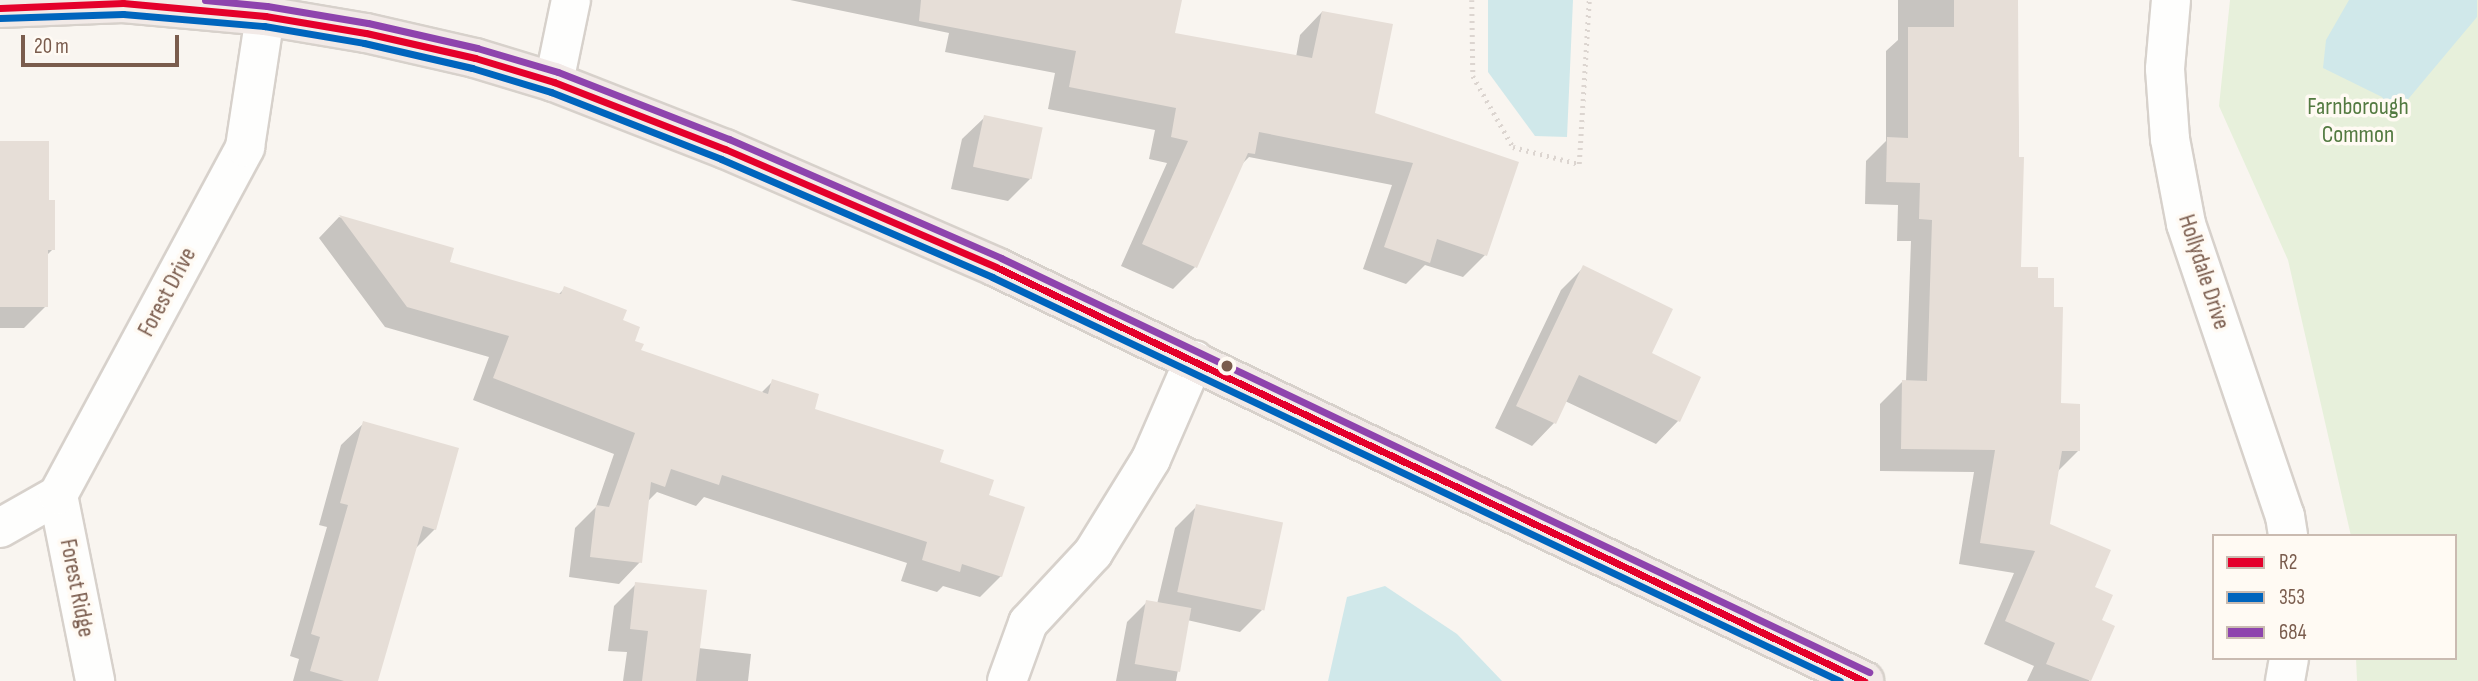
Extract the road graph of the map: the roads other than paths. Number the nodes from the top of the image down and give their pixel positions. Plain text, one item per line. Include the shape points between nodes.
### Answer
1 (571, 0) edge
2 (2171, 0) edge
3 (0, 8) edge
4 (265, 16) junction
5 (554, 82) junction
6 (1194, 360) junction
7 (58, 495) junction
8 (0, 527) edge
9 (2288, 534) edge
10 (2289, 660) edge
11 (95, 681) edge
12 (1007, 681) edge
13 (1864, 681) edge
14 (2285, 681) edge

1 - 5 street
2 - 9 street, Hollydale Drive via 2165,69 2170,139 2186,224
3 - 4 highway via 136,4
4 - 5 highway via 366,33
4 - 7 street, Forest Drive via 245,147
5 - 6 highway via 808,184
6 - 12 street via 1151,459 1093,553 1028,623
6 - 13 highway
7 - 8 street
7 - 11 street, Forest Ridge
10 - 14 street

